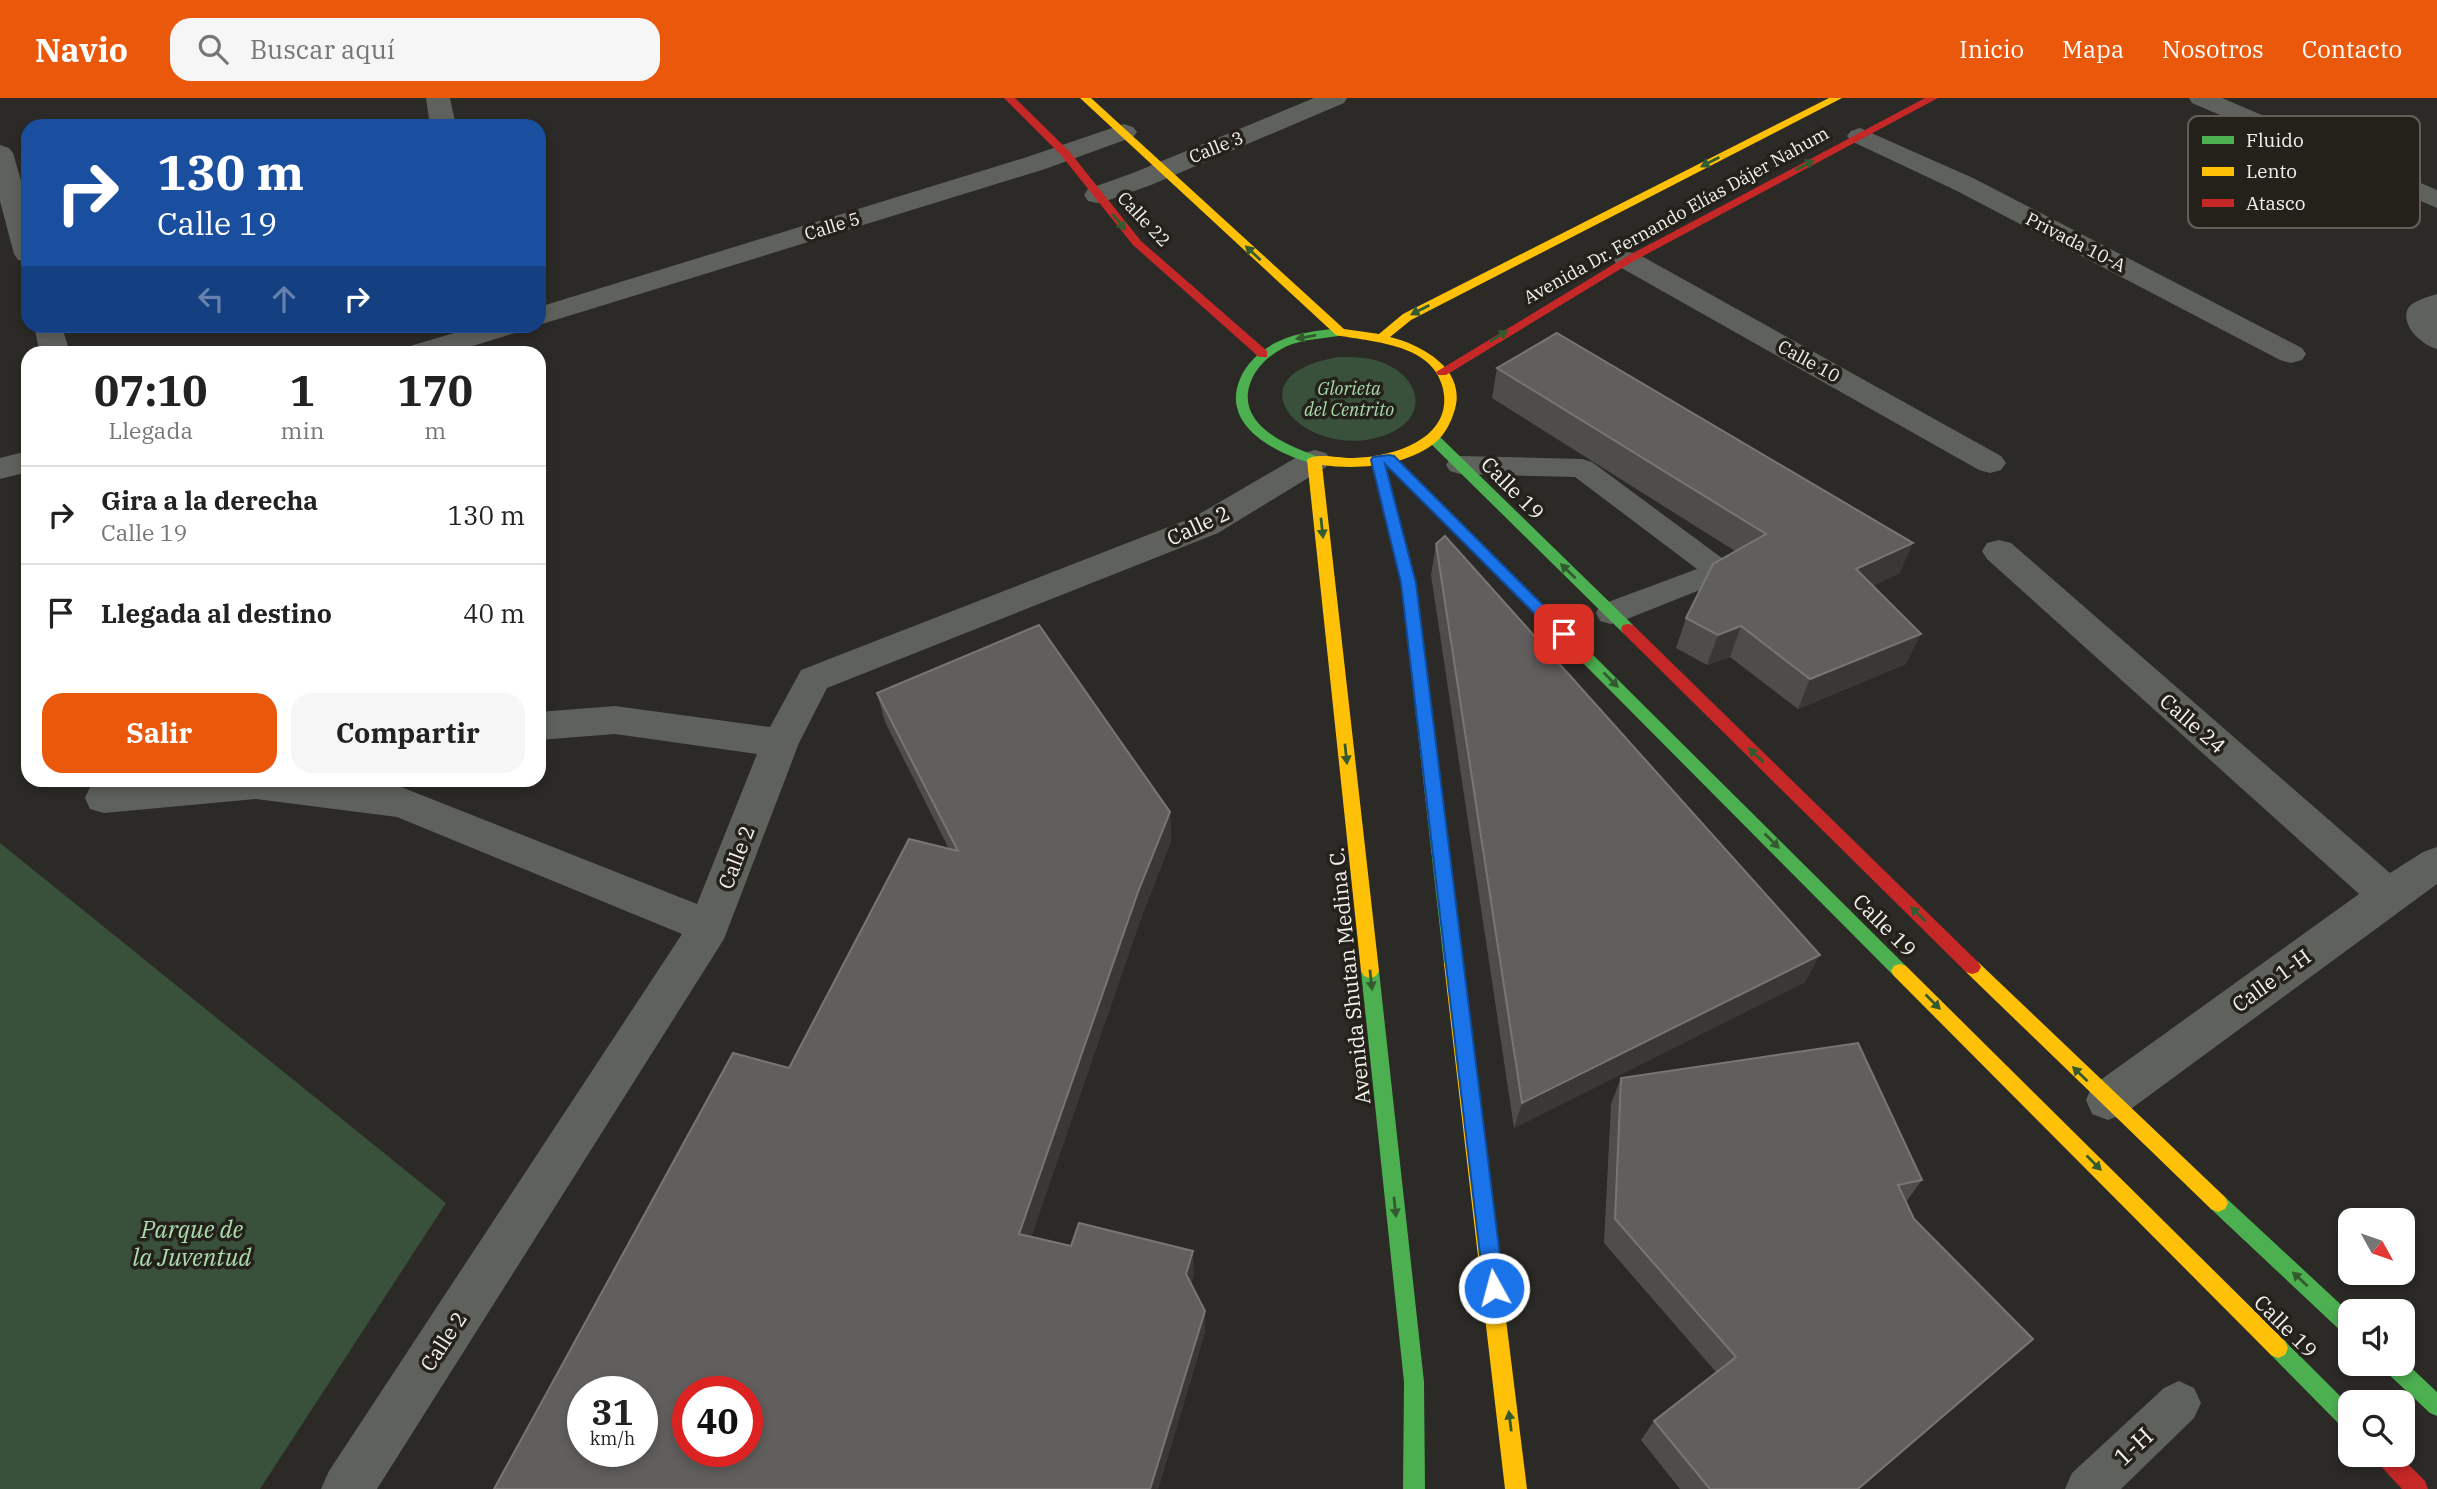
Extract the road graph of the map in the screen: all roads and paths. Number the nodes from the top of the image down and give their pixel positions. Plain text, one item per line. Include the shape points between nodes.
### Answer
1 (438, 98) edge
2 (1009, 98) edge
3 (1085, 98) edge
4 (1335, 98) edge
5 (1837, 98) edge
6 (1933, 98) edge
7 (2201, 98) edge
8 (2243, 116) edge
9 (442, 119) edge
10 (1124, 132) junction
11 (1860, 136) junction
12 (0, 153) edge
13 (1065, 153) junction
14 (1162, 169) junction
15 (2420, 193) edge
16 (1097, 195) junction
17 (2437, 200) edge
18 (21, 229) edge
19 (1628, 260) junction
20 (2429, 307) edge
21 (546, 314) edge
22 (1340, 332) junction
23 (491, 334) edge
24 (1383, 337) junction
25 (2437, 340) edge
26 (445, 346) edge
27 (1263, 354) junction
28 (2291, 354) dead end
29 (1441, 372) junction
30 (1433, 438) junction
31 (1315, 460) junction
32 (1384, 460) junction
33 (21, 463) edge
34 (1990, 463) dead end
35 (1460, 464) junction
36 (0, 469) edge
37 (1999, 551) dead end
38 (1611, 613) junction
39 (546, 725) edge
40 (780, 743) junction
41 (223, 787) edge
42 (323, 787) edge
43 (412, 791) edge
44 (104, 798) dead end
45 (2437, 863) edge
46 (2388, 895) junction
47 (709, 927) junction
48 (2108, 1100) junction
49 (2338, 1315) edge
50 (2405, 1376) edge
51 (2179, 1403) dead end
52 (2437, 1406) edge
53 (2338, 1409) edge
54 (2396, 1467) edge
55 (1522, 1476) edge
56 (347, 1489) edge
57 (1414, 1489) edge
58 (2088, 1489) edge
59 (2417, 1489) edge

1 - 9 street
2 - 13 main road, Calle 22
3 - 10 main road
4 - 14 street, Calle 3
5 -> 24 main road, Avenida Dr. Fernando Elías Dájer Nahum via 1407,317
6 - 11 main road, Avenida Dr. Fernando Elías Dájer Nahum
7 - 8 street
10 - 13 street, Calle 5
10 - 14 main road
19 -> 11 main road, Avenida Dr. Fernando Elías Dájer Nahum
11 - 28 street, Privada 10-A via 1964,184
12 - 18 street
13 - 16 main road, Calle 22
13 - 21 street, Calle 5
14 - 16 street, Calle 3
22 -> 14 main road
15 - 17 street
16 -> 27 main road, Calle 22 via 1137,243
29 -> 19 main road, Avenida Dr. Fernando Elías Dájer Nahum
19 - 34 street, Calle 10
20 - 25 street via 2422,324
22 - 24 main road
22 -> 27 main road via 1297,338
23 - 26 street
24 - 29 main road via 1407,346
27 - 31 main road via 1243,378 1241,406 1254,429 1281,449
29 - 30 main road via 1450,389 1449,414
30 - 32 main road
30 - 35 main road, Calle 19
31 - 32 main road
31 - 40 street, Calle 2 via 1206,525 814,679
31 -> 57 main road, Avenida Shutan Medina C. via 1414,1382
32 -> 53 main road, Calle 19
55 -> 32 main road via 1408,583
33 - 36 street
38 -> 35 main road, Calle 19
35 - 38 lane via 1582,468 1720,571
37 - 46 street, Calle 24
48 -> 38 main road, Calle 19
39 - 40 street via 615,720
40 - 47 street, Calle 2
41 - 44 street
42 - 43 street
43 - 47 street
45 - 46 street, Calle 1-H
46 - 48 street, Calle 1-H
47 - 56 street, Calle 2
49 -> 48 main road, Calle 19
50 - 52 main road
51 - 58 lane, 1-H
54 - 59 main road

